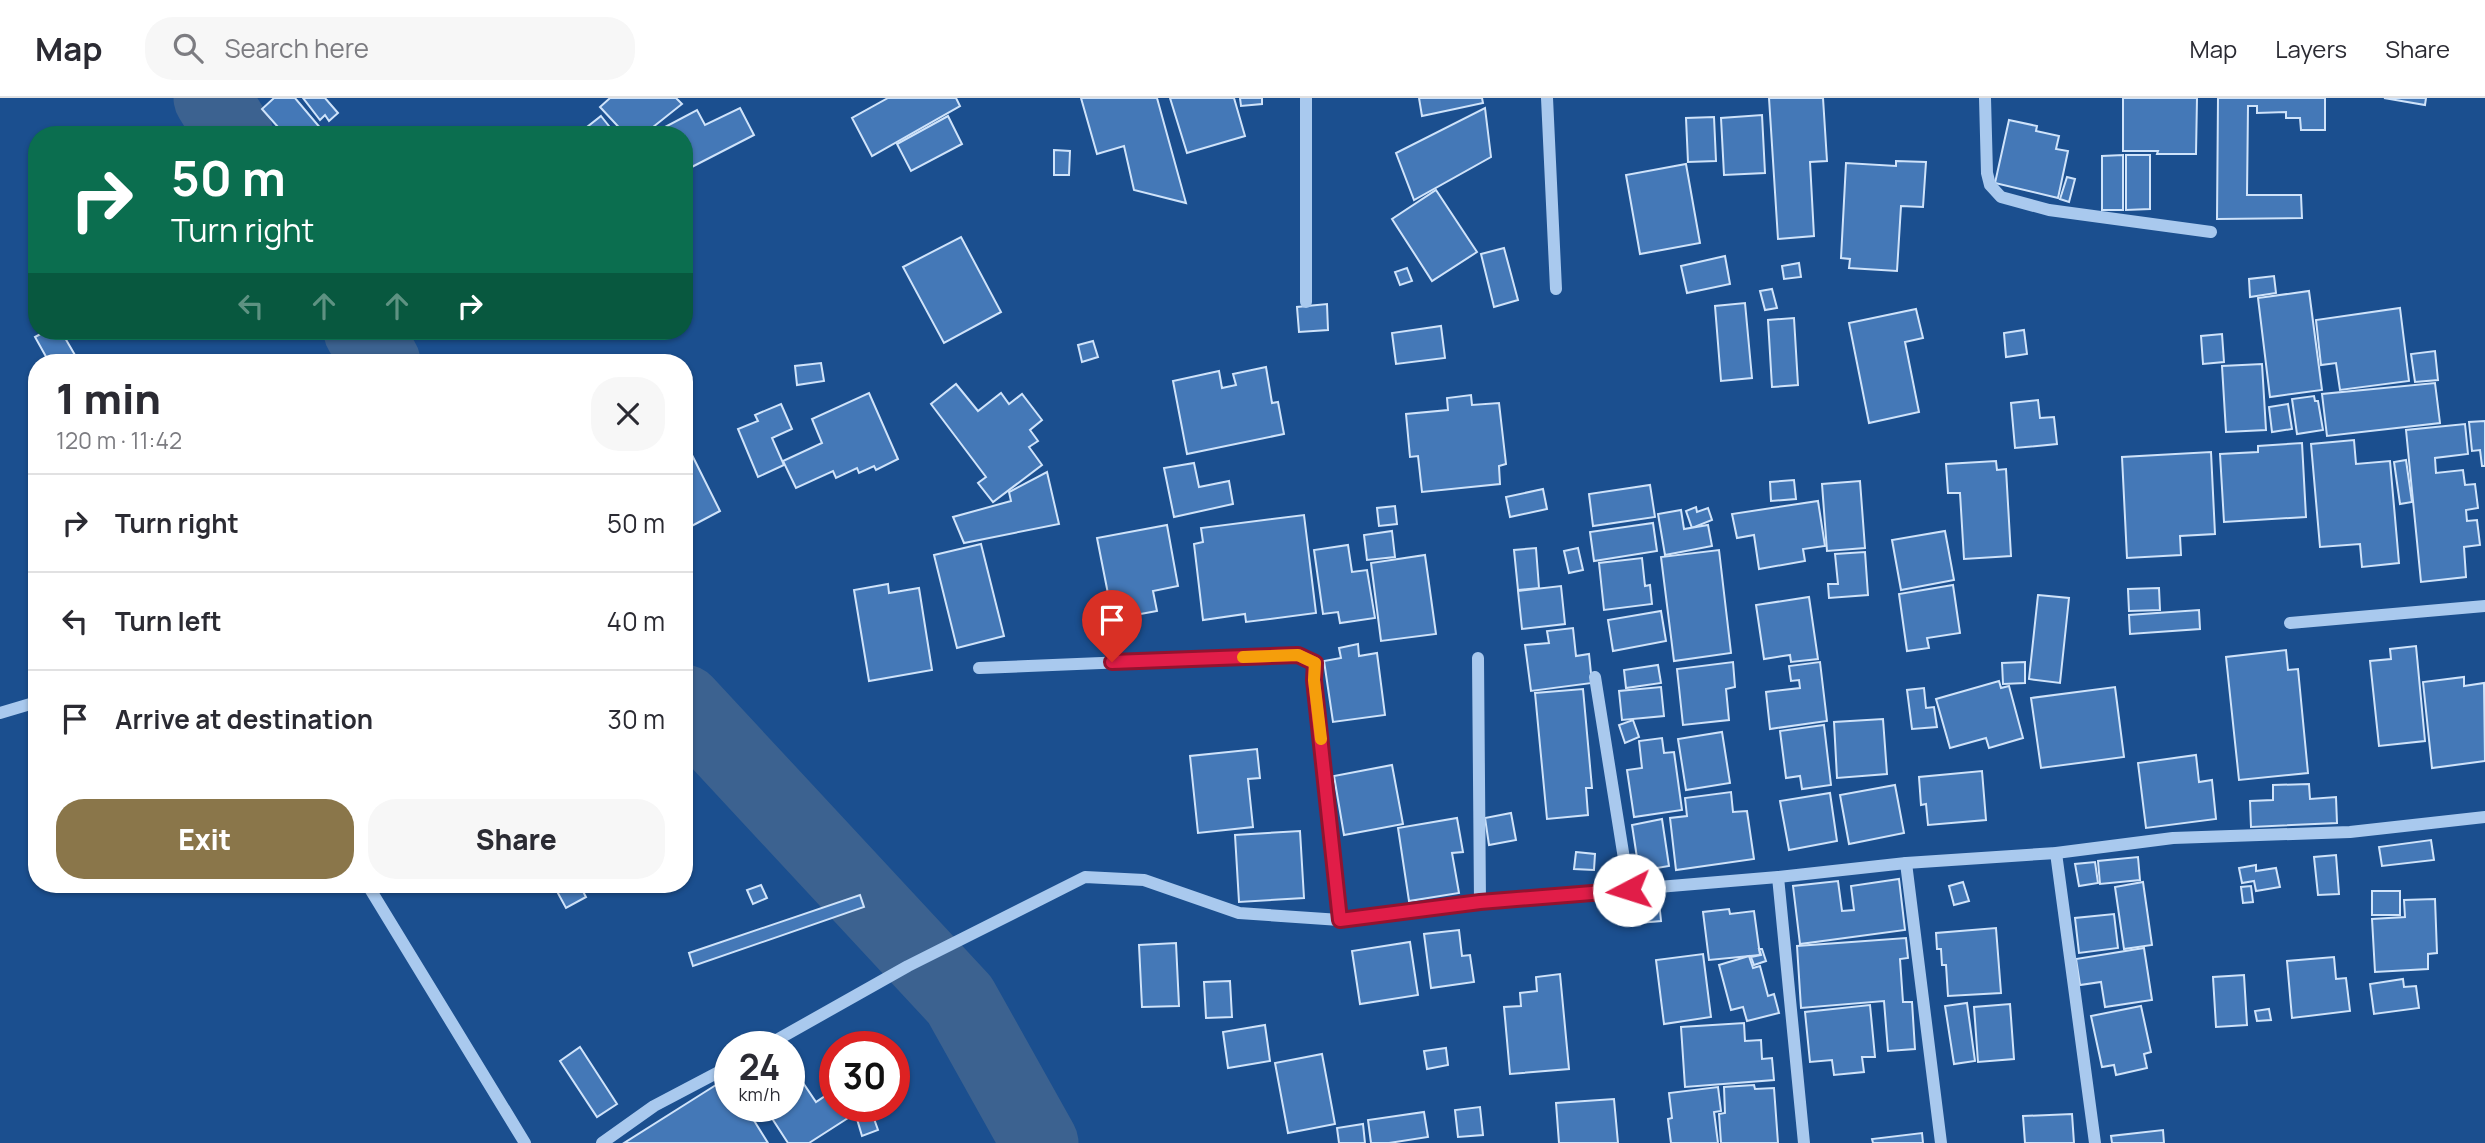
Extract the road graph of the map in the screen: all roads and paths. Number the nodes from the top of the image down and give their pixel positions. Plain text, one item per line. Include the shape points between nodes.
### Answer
1 (1306, 98) edge
2 (1547, 98) edge
3 (1985, 98) edge
4 (2211, 232) dead end
5 (1556, 289) dead end
6 (1306, 302) dead end
7 (2485, 606) edge
8 (2290, 623) dead end
9 (1479, 658) dead end
10 (979, 668) dead end
11 (1595, 677) dead end
12 (28, 705) edge
13 (0, 713) edge
14 (2485, 817) edge
15 (2056, 853) junction
16 (1906, 863) junction
17 (1778, 877) junction
18 (1629, 890) junction
19 (372, 893) edge
20 (1480, 902) junction
21 (1340, 920) junction
22 (793, 1031) edge
23 (714, 1074) edge
24 (525, 1143) edge
25 (602, 1143) edge
26 (1804, 1143) edge
27 (1941, 1143) edge
28 (2095, 1143) edge

1 - 6 street
2 - 5 street
3 - 4 street via 1987,173 2001,197 2049,210
7 - 8 street
9 - 20 street
10 - 21 street via 1298,655 1315,663
11 - 18 street
12 - 13 street
14 - 15 street via 2350,832 2172,838
15 - 16 street
15 - 28 street
16 - 17 street
16 - 27 street
17 - 18 street
17 - 26 street
18 - 20 street
19 - 24 street
20 - 21 street
21 - 22 street via 1239,913 1144,880 1085,877 908,966
23 - 25 street via 654,1106

